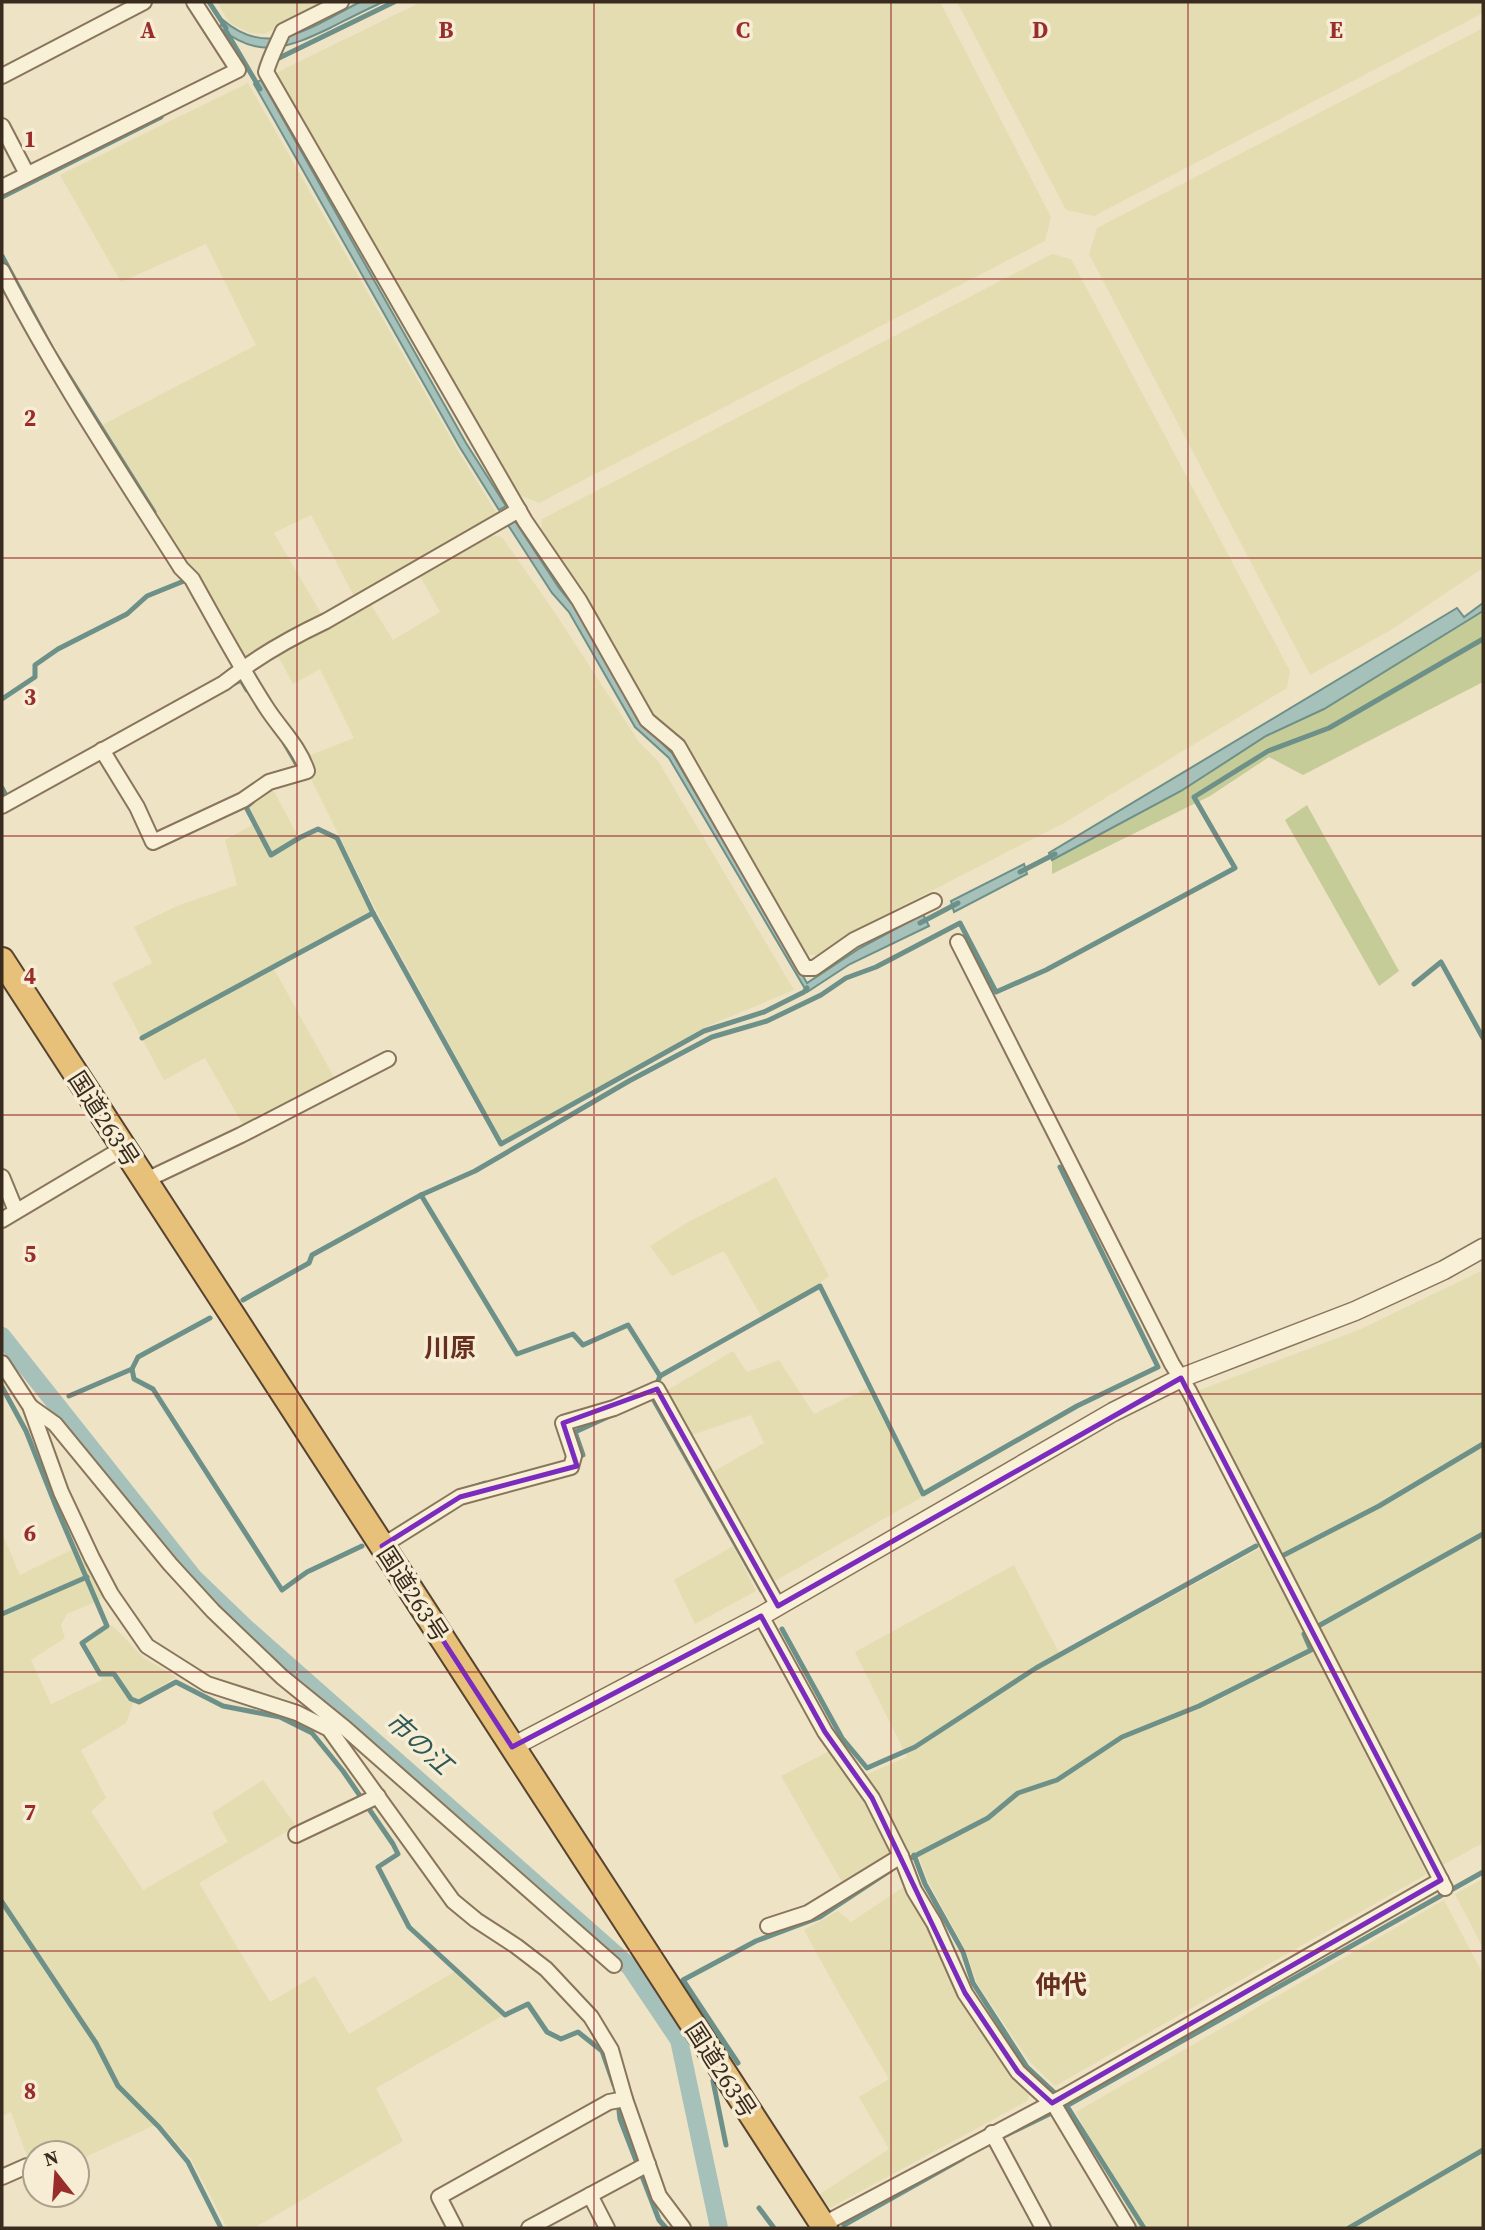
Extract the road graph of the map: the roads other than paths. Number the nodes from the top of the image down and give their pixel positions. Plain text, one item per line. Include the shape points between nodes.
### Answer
1 (144, 2) edge
2 (194, 2) edge
3 (341, 2) edge
4 (2, 76) edge
5 (2, 126) edge
6 (27, 174) junction
7 (2, 187) edge
8 (2, 271) edge
9 (511, 515) junction
10 (242, 669) junction
11 (105, 755) junction
12 (7, 803) edge
13 (934, 901) dead end
14 (958, 942) dead end
15 (2, 960) edge
16 (388, 1059) dead end
17 (123, 1148) junction
18 (2, 1177) edge
19 (144, 1181) junction
20 (16, 1211) junction
21 (2, 1220) edge
22 (1483, 1248) edge
23 (2, 1363) edge
24 (1181, 1378) junction
25 (30, 1406) junction
26 (382, 1546) junction
27 (778, 1606) junction
28 (761, 1616) junction
29 (512, 1747) junction
30 (369, 1801) junction
31 (296, 1835) dead end
32 (903, 1861) junction
33 (768, 1926) dead end
34 (614, 1965) dead end
35 (625, 2099) junction
36 (1058, 2104) junction
37 (995, 2140) junction
38 (648, 2164) junction
39 (21, 2169) edge
40 (2, 2177) edge
41 (590, 2196) junction
42 (824, 2227) edge
43 (454, 2228) edge
44 (529, 2228) edge
45 (607, 2228) edge
46 (683, 2228) edge
47 (1043, 2228) edge
48 (1128, 2228) edge

1 - 4 street
2 - 6 street via 238,70
3 - 9 street via 283,31 266,72
5 - 6 street
6 - 7 street
8 - 10 street via 93,430 192,579
9 - 10 street
9 - 13 street via 579,600 647,720 678,746 805,968 814,968 854,940
10 - 11 street
10 - 11 street via 303,758 307,771 273,781 153,842
11 - 12 street
14 - 24 street
15 - 17 highway, 国道263号
16 - 19 street
17 - 19 highway, 国道263号
17 - 20 street
18 - 20 street
19 - 26 highway, 国道263号
20 - 21 street
22 - 24 street via 1355,1311
23 - 25 street
24 - 27 street via 1113,1412
24 - 36 street via 1443,1884
25 - 30 street via 61,1492 92,1558 147,1646 207,1684 297,1713 329,1729
25 - 34 street via 55,1424 213,1612 282,1678
26 - 27 street via 460,1497 573,1462 563,1423 651,1391
26 - 29 highway, 国道263号
27 - 28 street
28 - 29 street
28 - 32 street via 825,1732 872,1798
29 - 42 highway, 国道263号
30 - 31 street
30 - 35 street via 453,1901 546,1969 591,2017 611,2050
32 - 33 street via 808,1913
32 - 36 street via 965,1993 990,2033 1018,2072
35 - 38 street
35 - 43 street via 609,2102 439,2197
36 - 37 street
36 - 48 street
37 - 42 street
37 - 47 street
38 - 41 street
38 - 46 street via 659,2196
39 - 40 street
41 - 44 street
41 - 45 street

